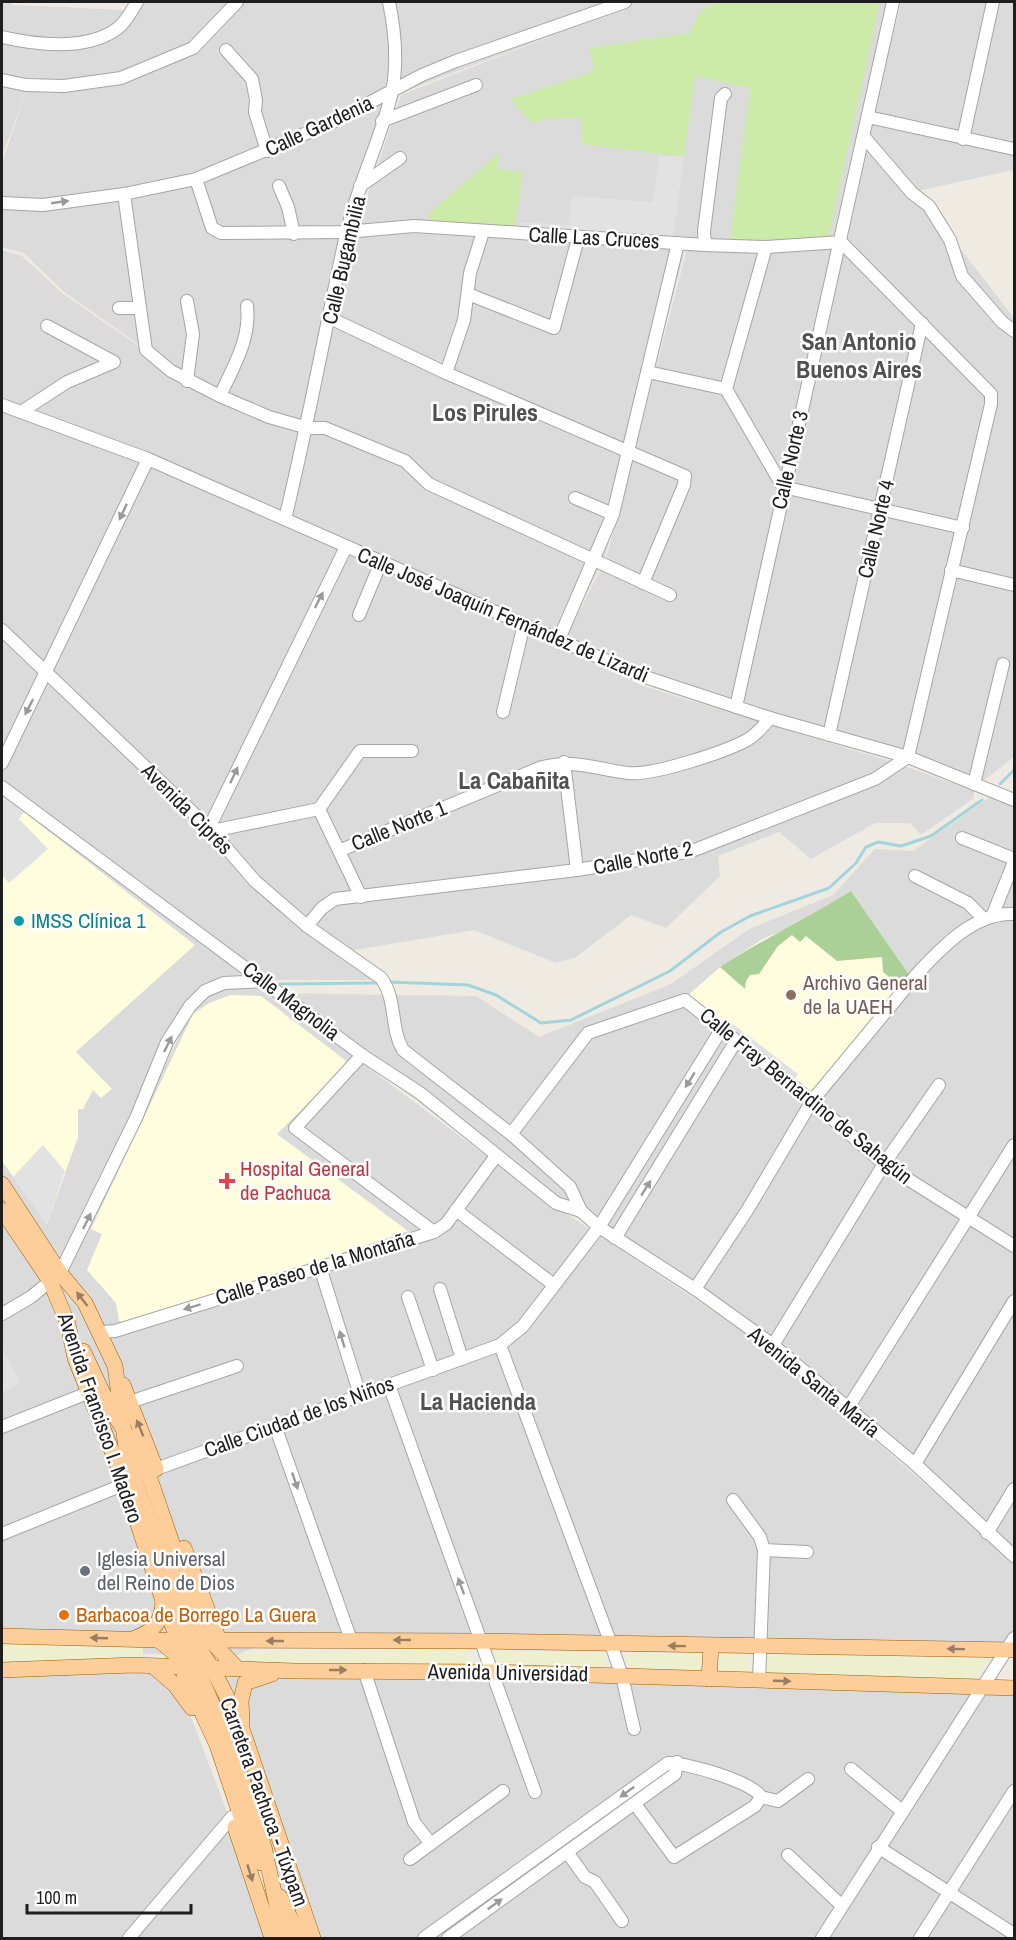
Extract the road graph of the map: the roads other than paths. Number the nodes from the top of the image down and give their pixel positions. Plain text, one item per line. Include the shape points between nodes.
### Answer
1 (137, 2) edge
2 (237, 2) edge
3 (389, 2) edge
4 (625, 2) edge
5 (893, 2) edge
6 (993, 2) edge
7 (601, 5) edge
8 (2, 37) edge
9 (226, 50) dead end
10 (2, 80) edge
11 (476, 85) dead end
12 (392, 92) junction
13 (725, 94) dead end
14 (868, 117) junction
15 (382, 121) junction
16 (864, 136) junction
17 (963, 139) junction
18 (1014, 149) edge
19 (267, 151) junction
20 (400, 158) dead end
21 (196, 179) junction
22 (279, 186) dead end
23 (360, 186) junction
24 (124, 194) junction
25 (2, 202) edge
26 (346, 232) junction
27 (483, 232) junction
28 (294, 234) junction
29 (842, 242) junction
30 (678, 243) junction
31 (705, 245) junction
32 (576, 246) dead end
33 (766, 247) junction
34 (468, 294) junction
35 (187, 300) dead end
36 (247, 306) dead end
37 (119, 308) dead end
38 (139, 308) junction
39 (330, 318) junction
40 (922, 323) junction
41 (46, 326) dead end
42 (1014, 332) edge
43 (648, 372) junction
44 (446, 373) junction
45 (187, 381) junction
46 (726, 389) junction
47 (220, 396) junction
48 (2, 405) edge
49 (21, 411) junction
50 (308, 428) junction
51 (627, 453) junction
52 (148, 459) junction
53 (783, 487) junction
54 (575, 498) dead end
55 (881, 510) junction
56 (613, 513) junction
57 (285, 519) junction
58 (963, 528) junction
59 (346, 547) junction
60 (594, 561) junction
61 (381, 562) junction
62 (951, 570) junction
63 (643, 583) junction
64 (1014, 585) edge
65 (670, 595) dead end
66 (359, 615) dead end
67 (524, 624) junction
68 (2, 630) edge
69 (559, 639) junction
70 (1003, 664) dead end
71 (47, 671) junction
72 (736, 707) junction
73 (503, 712) dead end
74 (770, 718) junction
75 (829, 735) junction
76 (412, 751) dead end
77 (908, 757) junction
78 (564, 762) junction
79 (2, 763) edge
80 (974, 784) junction
81 (2, 787) edge
82 (1014, 800) edge
83 (320, 809) junction
84 (210, 830) junction
85 (962, 838) dead end
86 (341, 850) junction
87 (1014, 861) edge
88 (577, 870) junction
89 (915, 876) dead end
90 (361, 897) junction
91 (1014, 914) edge
92 (989, 916) junction
93 (307, 926) junction
94 (264, 981) junction
95 (721, 1030) junction
96 (736, 1041) junction
97 (362, 1055) junction
98 (939, 1085) dead end
99 (812, 1101) junction
100 (511, 1134) junction
101 (1014, 1145) edge
102 (496, 1156) junction
103 (884, 1164) junction
104 (2, 1185) edge
105 (2, 1210) edge
106 (456, 1210) junction
107 (582, 1211) junction
108 (967, 1217) junction
109 (599, 1227) junction
110 (434, 1232) junction
111 (615, 1238) junction
112 (1014, 1246) edge
113 (320, 1267) junction
114 (55, 1277) junction
115 (554, 1286) junction
116 (695, 1289) junction
117 (440, 1290) dead end
118 (408, 1297) dead end
119 (1014, 1301) edge
120 (2, 1314) edge
121 (68, 1324) junction
122 (101, 1332) junction
123 (500, 1345) junction
124 (773, 1345) junction
125 (462, 1359) junction
126 (116, 1366) junction
127 (237, 1366) dead end
128 (433, 1370) junction
129 (389, 1385) junction
130 (90, 1392) junction
131 (360, 1395) junction
132 (130, 1402) junction
133 (848, 1408) junction
134 (123, 1426) junction
135 (275, 1426) junction
136 (2, 1427) edge
137 (915, 1464) junction
138 (156, 1469) junction
139 (124, 1484) junction
140 (1014, 1489) edge
141 (733, 1500) dead end
142 (987, 1533) junction
143 (2, 1534) edge
144 (764, 1550) junction
145 (807, 1552) dead end
146 (1014, 1556) edge
147 (163, 1601) junction
148 (2, 1636) edge
149 (131, 1639) junction
150 (154, 1640) junction
151 (351, 1640) junction
152 (242, 1641) junction
153 (481, 1641) junction
154 (611, 1644) junction
155 (711, 1646) junction
156 (1012, 1646) edge
157 (760, 1647) junction
158 (199, 1653) junction
159 (154, 1667) junction
160 (239, 1668) junction
161 (2, 1670) edge
162 (364, 1670) junction
163 (295, 1671) junction
164 (493, 1672) junction
165 (622, 1676) junction
166 (709, 1679) junction
167 (759, 1681) junction
168 (981, 1688) junction
169 (1014, 1688) edge
170 (634, 1729) dead end
171 (243, 1731) junction
172 (677, 1762) junction
173 (852, 1769) dead end
174 (808, 1779) dead end
175 (503, 1791) dead end
176 (1014, 1791) edge
177 (534, 1792) dead end
178 (761, 1797) junction
179 (635, 1804) junction
180 (902, 1811) junction
181 (232, 1817) junction
182 (430, 1844) junction
183 (878, 1847) junction
184 (567, 1852) junction
185 (788, 1855) dead end
186 (410, 1859) dead end
187 (270, 1879) junction
188 (950, 1891) junction
189 (842, 1905) junction
190 (465, 1908) junction
191 (474, 1919) junction
192 (622, 1921) dead end
193 (1014, 1934) edge
194 (129, 1938) edge
195 (272, 1938) edge
196 (284, 1938) edge
197 (300, 1938) edge
198 (313, 1938) edge
199 (424, 1938) edge
200 (448, 1938) edge
201 (822, 1938) edge
202 (920, 1938) edge

1 - 8 street via 120,27 85,42 46,43
2 - 10 street via 193,48 121,78 64,86
3 - 12 street, Calle Bugambilia via 395,28
4 - 7 street, Calle Gardenia
5 - 14 street, Calle Norte 3
6 - 17 street
7 - 12 street, Calle Gardenia via 456,61
9 - 19 street via 252,79 255,112
11 - 15 street
12 - 15 street, Calle Bugambilia
12 - 19 street, Calle Gardenia
13 - 31 street via 721,98
14 - 16 street, Calle Norte 3
14 - 17 street
15 - 23 street, Calle Bugambilia
16 - 29 street, Calle Norte 3
16 - 42 street via 912,193 929,206 950,240 962,276
17 - 18 street
19 - 21 street, Calle Gardenia
20 - 23 street
21 - 24 street, Calle Gardenia
21 - 28 street, Calle Las Cruces via 215,232
22 - 28 street
23 - 26 street, Calle Bugambilia
25 -> 24 street, Calle Gardenia via 43,205
24 - 38 street
26 - 27 street, Calle Las Cruces via 414,226
26 - 28 street, Calle Las Cruces
26 - 39 street, Calle Bugambilia
27 - 30 street, Calle Las Cruces
27 - 34 street
29 - 33 street, Calle Las Cruces
29 - 40 street
29 - 53 street, Calle Norte 3
30 - 31 street, Calle Las Cruces
30 - 43 street
31 - 33 street, Calle Las Cruces
32 - 34 street via 554,328
33 - 46 street
34 - 44 street via 464,320
35 - 45 street via 193,334
36 - 47 street via 248,328
37 - 38 street
38 - 45 street via 146,350
39 - 44 street
39 - 50 street, Calle Bugambilia
40 - 55 street, Calle Norte 4
40 - 58 street via 991,394
41 - 49 street via 114,362 67,382
43 - 46 street
43 - 51 street
44 - 51 street
45 - 47 street
46 - 53 street
47 - 50 street
48 - 49 street, Calle José Joaquín Fernández de Lizardi
49 - 52 street, Calle José Joaquín Fernández de Lizardi
50 - 57 street, Calle Bugambilia
50 - 60 street via 326,428 405,461 429,484
51 - 56 street
51 - 63 street via 685,476
52 - 57 street, Calle José Joaquín Fernández de Lizardi
52 -> 71 street
53 - 55 street
53 - 72 street, Calle Norte 3
54 - 56 street
55 - 58 street
55 - 75 street, Calle Norte 4
56 - 60 street
57 - 59 street, Calle José Joaquín Fernández de Lizardi
58 - 62 street
59 - 61 street, Calle José Joaquín Fernández de Lizardi
84 -> 59 street via 282,673
60 - 63 street
60 - 69 street
61 - 66 street
61 - 67 street, Calle José Joaquín Fernández de Lizardi
62 - 64 street
62 - 77 street
63 - 65 street
67 - 69 street, Calle José Joaquín Fernández de Lizardi
67 - 73 street
68 - 71 street, Avenida Ciprés
69 - 72 street, Calle José Joaquín Fernández de Lizardi via 639,675
70 - 80 street
71 -> 79 street
71 - 84 street, Avenida Ciprés
72 - 74 street, Calle José Joaquín Fernández de Lizardi
74 - 75 street, Calle José Joaquín Fernández de Lizardi
74 - 78 street, Calle Norte 1 via 746,740 656,772 629,774
75 - 77 street, Calle José Joaquín Fernández de Lizardi
76 - 83 street via 360,751
77 - 80 street, Calle José Joaquín Fernández de Lizardi
77 - 88 street, Calle Norte 2 via 875,779 692,851
78 - 86 street, Calle Norte 1 via 542,767
78 - 88 street
80 - 82 street, Calle José Joaquín Fernández de Lizardi
81 - 94 street, Calle Magnolia
83 - 84 street
83 - 86 street, Calle Norte 1
84 - 93 street, Avenida Ciprés via 255,881
85 - 87 street
86 - 90 street
87 - 92 street
88 - 90 street, Calle Norte 2
89 - 92 street
90 - 93 street, Calle Norte 2 via 327,903
91 - 92 street
92 - 99 street via 936,954
93 - 100 street, Avenida Ciprés via 381,978 388,989 397,1040 403,1050
94 - 97 street, Calle Magnolia
114 -> 94 street via 136,1118 167,1042 190,1006 204,991 224,983
95 - 96 street, Calle Fray Bernardino de Sahagún
95 - 100 street, Calle Fray Bernardino de Sahagún via 686,1000 588,1033
95 -> 109 street, Calle Ciudad de los Niños
96 - 99 street, Calle Fray Bernardino de Sahagún
111 -> 96 street
97 - 102 street, Calle Magnolia via 420,1093
97 - 110 street via 295,1128
98 - 103 street
99 - 103 street, Calle Fray Bernardino de Sahagún
99 - 116 street
100 - 107 street via 570,1187
101 - 108 street
102 - 106 street, Calle Paseo de la Montaña
102 - 107 street, Calle Magnolia via 556,1203
103 - 108 street, Calle Fray Bernardino de Sahagún
103 - 124 street
104 - 114 main road, Avenida Francisco I. Madero
105 - 114 main road, Avenida Francisco I. Madero
106 - 110 street, Calle Paseo de la Montaña
106 - 115 street
107 - 109 street, Avenida Santa María
108 - 112 street, Calle Fray Bernardino de Sahagún
108 - 133 street
109 - 111 street, Avenida Santa María
109 - 115 street, Calle Ciudad de los Niños
110 - 113 street, Calle Paseo de la Montaña
111 - 116 street, Avenida Santa María
113 -> 122 street, Calle Paseo de la Montaña via 115,1331
131 -> 113 street
114 - 120 street
114 - 121 main road, Avenida Francisco I. Madero
122 -> 114 main road, Avenida Francisco I. Madero via 84,1300
115 - 123 street, Calle Ciudad de los Niños via 523,1326
116 - 124 street, Avenida Santa María
117 - 125 street
118 - 128 street
119 - 137 street
121 - 130 main road, Avenida Francisco I. Madero via 75,1358
121 - 134 main road
122 - 126 main road, Avenida Francisco I. Madero
123 - 125 street, Calle Ciudad de los Niños
123 - 154 street
124 - 133 street, Avenida Santa María
125 - 128 street, Calle Ciudad de los Niños
126 - 132 main road
126 - 134 main road, Avenida Francisco I. Madero
127 - 132 street
128 - 129 street, Calle Ciudad de los Niños
129 - 131 street, Calle Ciudad de los Niños
153 -> 129 street
130 - 136 street
130 - 139 main road, Avenida Francisco I. Madero
131 - 135 street, Calle Ciudad de los Niños
138 -> 132 main road
133 - 137 street, Avenida Santa María
134 - 158 main road, Avenida Francisco I. Madero via 136,1484 187,1630
135 - 138 street, Calle Ciudad de los Niños
135 -> 151 street
137 - 142 street, Avenida Santa María
138 - 158 main road
139 - 143 street
139 - 147 main road, Avenida Francisco I. Madero
140 - 142 street
141 - 144 street via 760,1537
142 - 146 street, Avenida Santa María
144 - 145 street
144 - 157 street
147 - 149 main road via 163,1612 152,1631
147 - 158 main road, Avenida Francisco I. Madero via 175,1632
149 -> 148 main road
149 - 150 main road
150 - 158 main road
150 - 159 main road via 158,1655
151 -> 152 main road, Avenida Universidad
153 -> 151 main road, Avenida Universidad
152 - 158 main road
152 - 160 main road via 234,1651
153 - 154 main road, Avenida Universidad
153 - 164 street
155 -> 154 main road, Avenida Universidad
154 - 165 street
155 - 157 main road, Avenida Universidad
155 - 166 main road
156 -> 157 main road, Avenida Universidad
156 - 168 street
157 - 167 street
158 - 159 main road
158 - 160 main road
158 - 171 main road, Carretera Pachuca - Túxpam
158 - 187 main road, Carretera Pachuca - Túxpam via 264,1847
159 - 161 main road via 91,1665
159 - 181 main road via 191,1705
160 - 163 main road, Avenida Universidad
163 -> 162 main road, Avenida Universidad
162 - 164 main road, Avenida Universidad
162 - 182 street via 414,1822
163 - 171 main road via 245,1683 241,1701
164 - 165 main road, Avenida Universidad
164 - 177 street
165 - 166 main road, Avenida Universidad
165 - 170 street
166 - 167 main road, Avenida Universidad
167 -> 168 main road, Avenida Universidad
168 - 169 main road, Avenida Universidad
168 - 180 street
171 - 198 main road, Carretera Pachuca - Túxpam
172 - 178 street via 753,1788
172 - 179 street via 675,1774
172 -> 190 street via 668,1763
173 - 180 street
174 - 178 street via 778,1801
175 - 182 street
176 - 188 street
178 - 179 street via 755,1806 674,1857
179 - 184 street
180 - 183 street
181 - 194 street
181 -> 195 main road
182 - 186 street
183 - 188 street
183 - 189 street
191 -> 184 street
184 - 192 street via 585,1877 595,1882
185 - 189 street
187 - 196 main road, Carretera Pachuca - Túxpam
187 - 197 main road
188 - 193 street
188 - 202 street
189 - 201 street
190 - 191 street
190 - 199 street
191 - 200 street

